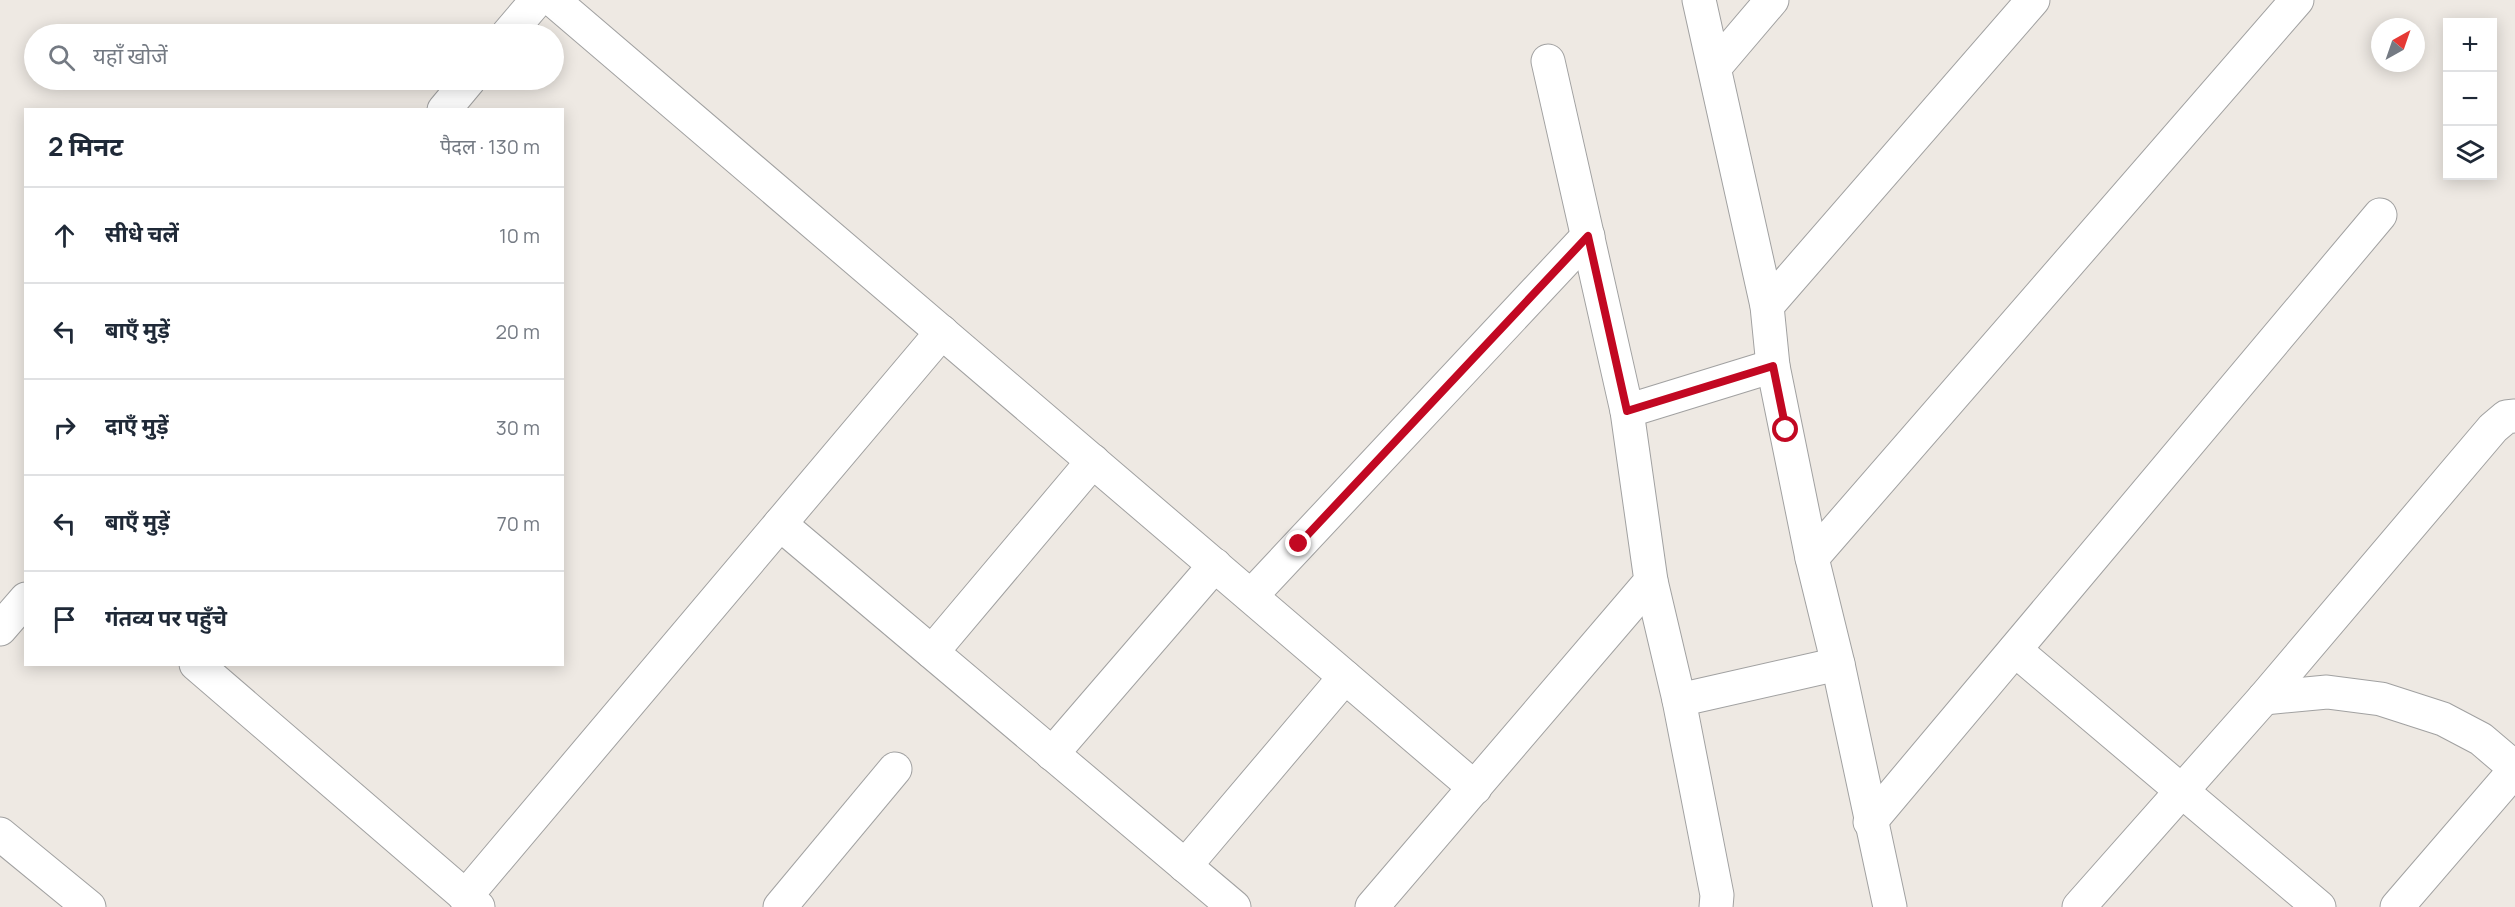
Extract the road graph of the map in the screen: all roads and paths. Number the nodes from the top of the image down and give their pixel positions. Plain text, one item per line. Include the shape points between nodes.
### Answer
1 (537, 0) edge
2 (553, 0) edge
3 (1699, 0) edge
4 (1772, 0) edge
5 (2033, 0) edge
6 (2297, 0) edge
7 (517, 24) edge
8 (1548, 61) dead end
9 (1715, 67) junction
10 (461, 90) edge
11 (446, 108) edge
12 (2380, 215) dead end
13 (1588, 236) junction
14 (1767, 306) junction
15 (942, 332) junction
16 (1773, 366) junction
17 (1627, 411) junction
18 (2515, 416) edge
19 (1093, 461) junction
20 (780, 524) junction
21 (1812, 558) junction
22 (1215, 566) junction
23 (1651, 581) junction
24 (1251, 596) junction
25 (24, 601) edge
26 (0, 629) edge
27 (2015, 650) junction
28 (932, 652) junction
29 (1838, 664) junction
30 (198, 666) edge
31 (1345, 676) junction
32 (2264, 698) junction
33 (1679, 700) junction
34 (1052, 754) junction
35 (895, 769) dead end
36 (2515, 769) edge
37 (1476, 788) junction
38 (2182, 792) junction
39 (1870, 822) junction
40 (0, 834) edge
41 (1185, 866) junction
42 (472, 902) edge
43 (89, 907) edge
44 (780, 907) edge
45 (1234, 907) edge
46 (1372, 907) edge
47 (1716, 907) edge
48 (1890, 907) edge
49 (2079, 907) edge
50 (2319, 907) edge
51 (2397, 907) edge

1 - 7 street
2 - 15 street
3 - 9 street
4 - 9 street
5 - 14 street
6 - 21 street
8 - 13 street
9 - 14 street
10 - 11 street
12 - 27 street
13 - 17 street
13 - 24 street
14 - 16 street
15 - 19 street
15 - 20 street
16 - 17 street
16 - 21 street
17 - 23 street
18 - 32 street via 2506,417 2493,428
19 - 22 street
19 - 28 street
20 - 28 street
20 - 42 street
21 - 29 street
22 - 24 street
22 - 34 street
23 - 33 street
23 - 37 street
24 - 31 street
25 - 26 street
27 - 38 street
27 - 39 street
28 - 34 street
29 - 33 street
29 - 39 street
30 - 42 street
31 - 37 street
31 - 41 street
32 - 36 street via 2327,692 2382,699 2443,719 2481,739
32 - 38 street
33 - 47 street via 1717,895
34 - 41 street
35 - 44 street
36 - 51 street
37 - 46 street
38 - 49 street
38 - 50 street
39 - 48 street
40 - 43 street
41 - 45 street

